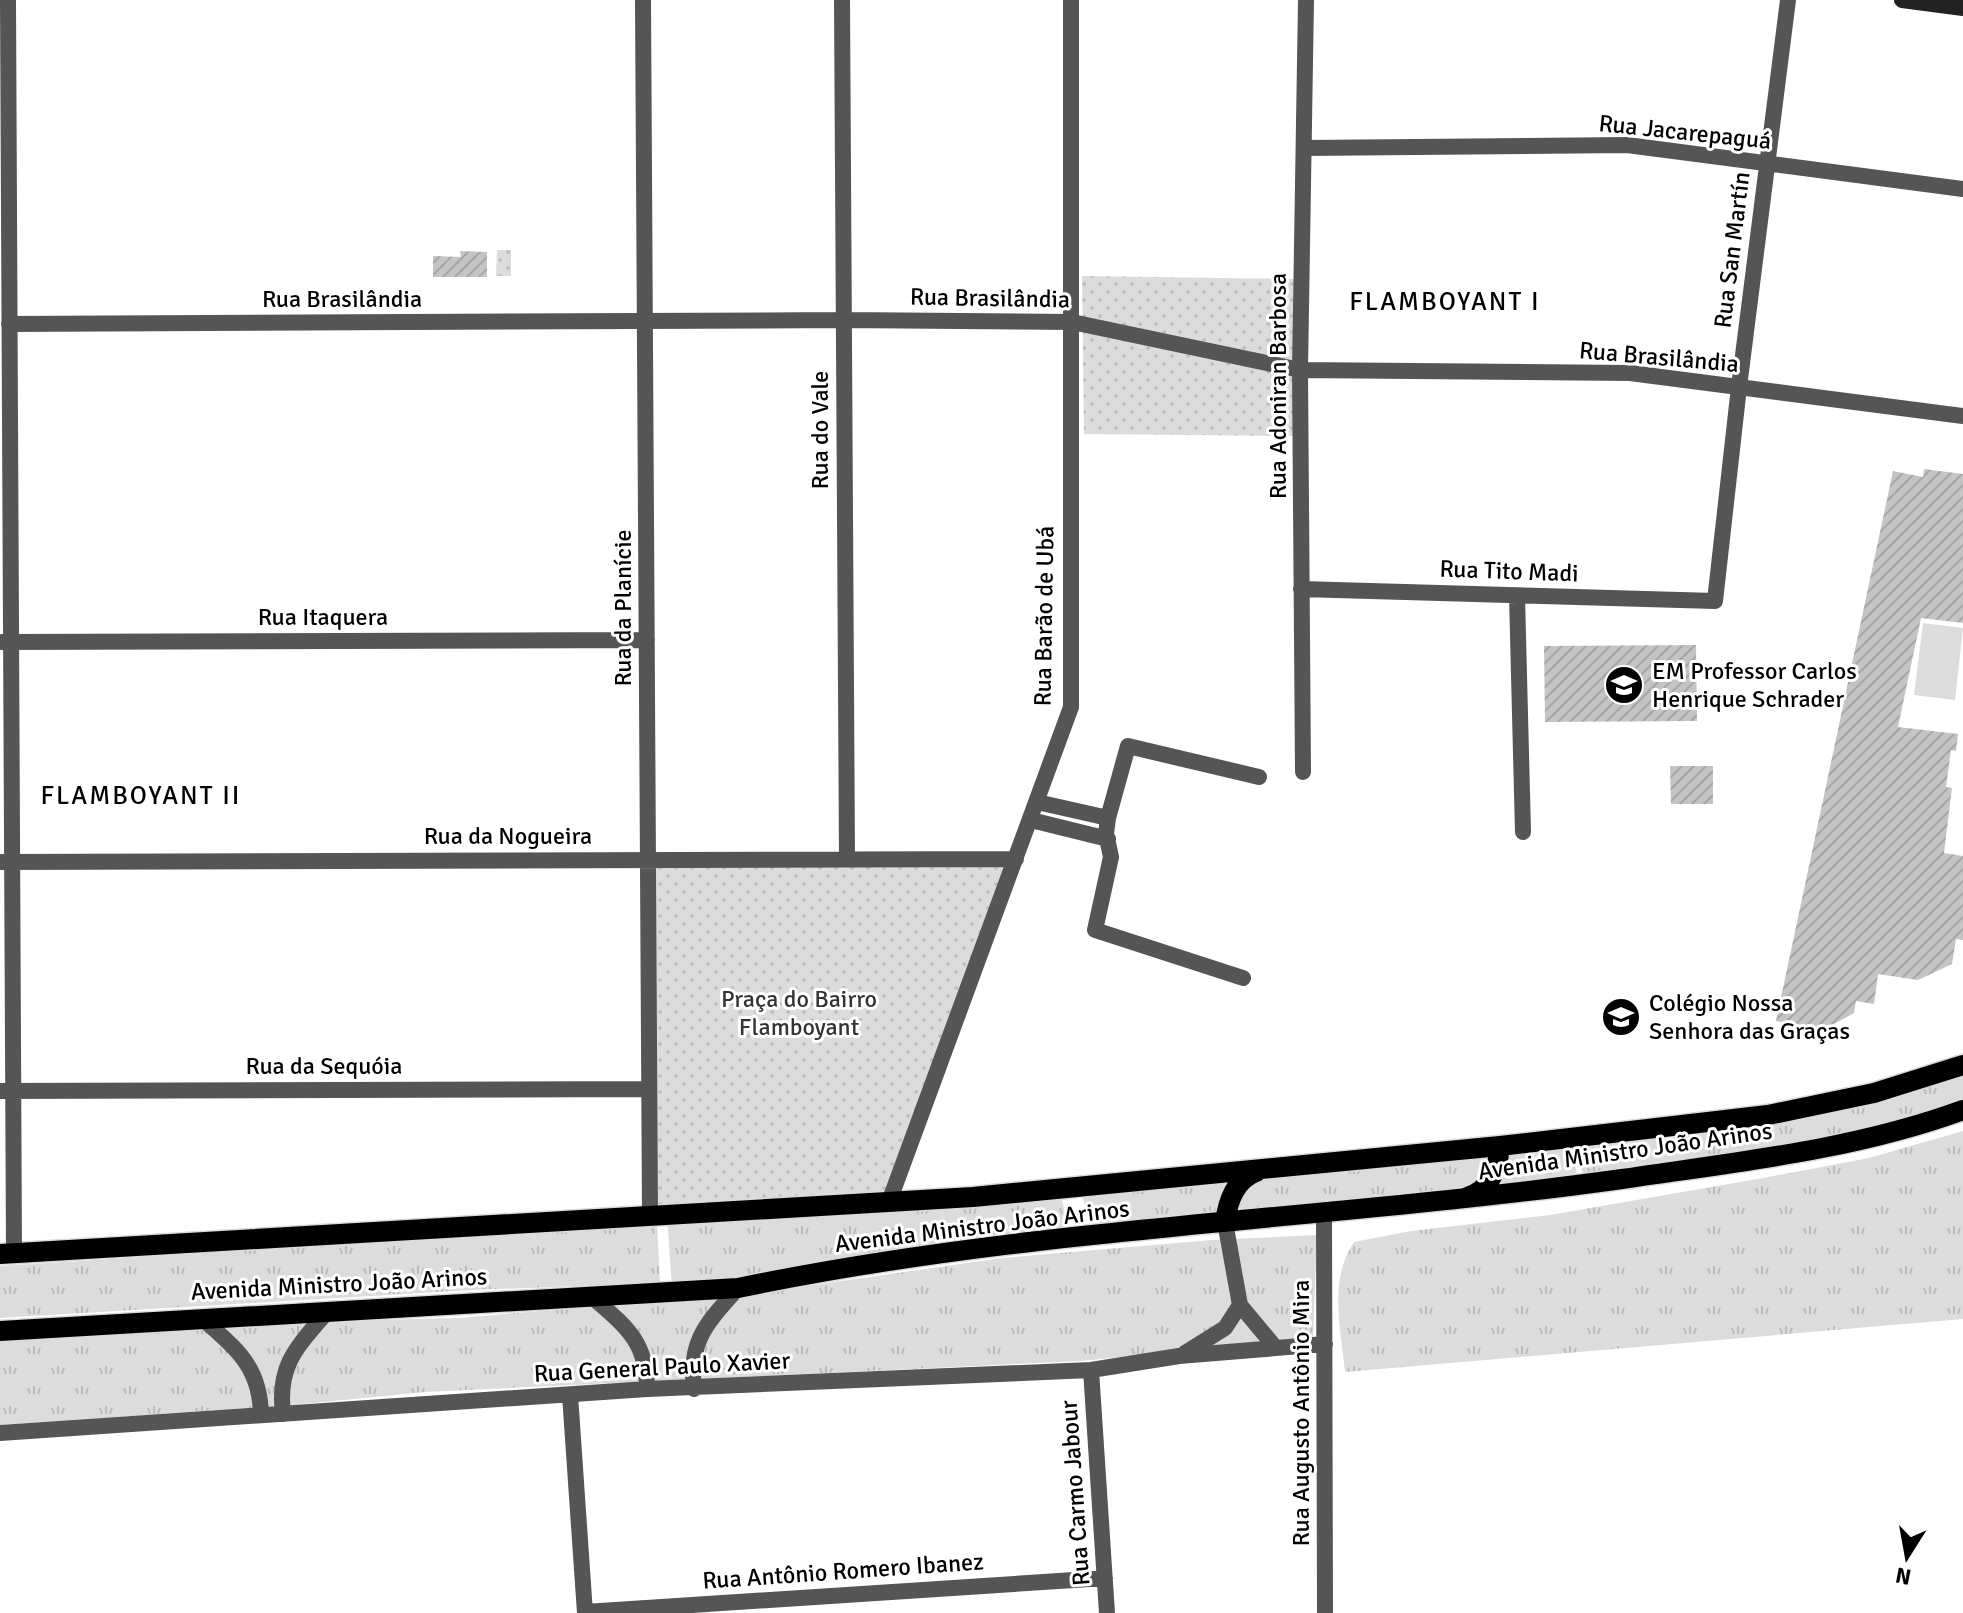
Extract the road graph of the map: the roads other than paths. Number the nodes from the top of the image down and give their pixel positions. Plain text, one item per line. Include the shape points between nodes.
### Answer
1 (8, 0) edge
2 (643, 0) edge
3 (842, 0) edge
4 (1071, 0) edge
5 (1306, 0) edge
6 (1788, 0) edge
7 (1902, 0) edge
8 (1963, 8) edge
9 (4, 75) edge
10 (1305, 148) junction
11 (1767, 164) junction
12 (1963, 189) edge
13 (844, 320) junction
14 (645, 322) junction
15 (1072, 322) junction
16 (9, 324) junction
17 (1300, 370) junction
18 (1739, 387) junction
19 (1963, 416) edge
20 (5, 526) edge
21 (1301, 589) junction
22 (1517, 596) junction
23 (1715, 601) joint
24 (647, 640) junction
25 (6, 642) edge
26 (1303, 772) dead end
27 (1259, 777) dead end
28 (1037, 802) junction
29 (1108, 818) junction
30 (1031, 820) junction
31 (1523, 832) dead end
32 (1108, 839) junction
33 (847, 859) junction
34 (1016, 859) junction
35 (648, 860) junction
36 (6, 862) edge
37 (1243, 978) dead end
38 (1963, 1065) edge
39 (649, 1089) junction
40 (6, 1091) edge
41 (1963, 1110) edge
42 (1500, 1146) junction
43 (1270, 1168) junction
44 (1456, 1201) junction
45 (889, 1202) junction
46 (1324, 1212) junction
47 (650, 1215) junction
48 (1225, 1222) junction
49 (7, 1254) edge
50 (738, 1288) junction
51 (590, 1295) junction
52 (1240, 1305) junction
53 (327, 1312) junction
54 (203, 1319) junction
55 (0, 1331) edge
56 (1325, 1344) junction
57 (1275, 1347) junction
58 (1179, 1356) junction
59 (1091, 1370) junction
60 (647, 1389) junction
61 (694, 1389) junction
62 (570, 1395) junction
63 (283, 1414) junction
64 (261, 1415) junction
65 (0, 1433) edge
66 (1105, 1578) junction
67 (585, 1612) edge
68 (1107, 1613) edge
69 (1325, 1613) edge

1 - 9 street
2 - 14 street, Rua da Planície
3 - 13 street, Rua do Vale
4 - 15 street, Rua Barão de Ubá
5 - 10 street, Rua Adoniran Barbosa
6 - 11 street, Rua San Martín
7 - 8 main road
9 - 16 street
10 - 11 street, Rua Jacarepaguá via 1627,145
10 - 17 street, Rua Adoniran Barbosa
11 - 12 street, Rua Jacarepaguá
11 - 18 street, Rua San Martín
13 - 14 street, Rua Brasilândia
13 - 15 street, Rua Brasilândia
13 - 33 street, Rua do Vale
14 - 16 street, Rua Brasilândia
14 - 24 street, Rua da Planície
15 - 17 street, Rua Brasilândia
15 - 28 street, Rua Barão de Ubá via 1071,707
16 - 20 street
17 - 18 street, Rua Brasilândia via 1630,373
17 - 21 street, Rua Adoniran Barbosa
18 - 19 street, Rua Brasilândia
18 - 23 street, Rua San Martín
20 - 25 street
21 - 22 street, Rua Tito Madi
21 - 26 street, Rua Adoniran Barbosa
22 - 23 street, Rua Tito Madi
22 - 31 street
24 - 25 street, Rua Itaquera
24 - 35 street, Rua da Planície
25 - 36 street
27 - 29 street via 1128,746
28 - 29 street
28 - 30 street, Rua Barão de Ubá
29 - 32 street
30 - 32 street
30 - 34 street, Rua Barão de Ubá
32 - 37 street via 1111,857 1095,930
33 - 34 street, Rua da Nogueira
33 - 35 street, Rua da Nogueira
34 - 45 street, Rua Barão de Ubá
35 - 36 street, Rua da Nogueira
35 - 39 street, Rua da Planície
36 - 40 street
38 - 42 main road, Avenida Ministro João Arinos via 1874,1093 1768,1115
39 - 40 street, Rua da Sequóia
39 - 47 street, Rua da Planície
40 - 49 street
41 - 44 main road, Avenida Ministro João Arinos via 1888,1133 1779,1156
42 - 43 main road, Avenida Ministro João Arinos
42 - 44 main road via 1489,1183
43 - 45 main road, Avenida Ministro João Arinos
43 - 48 main road via 1236,1186
44 - 46 main road, Avenida Ministro João Arinos
45 - 47 main road, Avenida Ministro João Arinos
46 - 48 main road, Avenida Ministro João Arinos
46 - 56 street, Rua Augusto Antônio Mira
47 - 49 main road, Avenida Ministro João Arinos
48 - 50 main road, Avenida Ministro João Arinos via 978,1249
48 - 52 street
50 - 51 main road, Avenida Ministro João Arinos
50 - 61 street via 704,1327 691,1365
51 - 53 main road, Avenida Ministro João Arinos
51 - 60 street via 629,1329 647,1365
52 - 57 street
52 - 58 street via 1225,1328
53 - 54 main road, Avenida Ministro João Arinos
53 - 63 street via 293,1352 280,1389
54 - 55 main road, Avenida Ministro João Arinos
54 - 64 street via 243,1355 261,1391
56 - 57 street, Rua General Paulo Xavier
56 - 69 street, Rua Augusto Antônio Mira
57 - 58 street, Rua General Paulo Xavier
58 - 59 street, Rua General Paulo Xavier
59 - 61 street, Rua General Paulo Xavier
59 - 66 street, Rua Carmo Jabour
60 - 61 street, Rua General Paulo Xavier
60 - 62 street, Rua General Paulo Xavier
62 - 63 street, Rua General Paulo Xavier
62 - 67 street
63 - 64 street, Rua General Paulo Xavier
64 - 65 street, Rua General Paulo Xavier
66 - 67 street, Rua Antônio Romero Ibanez
66 - 68 street, Rua Carmo Jabour

